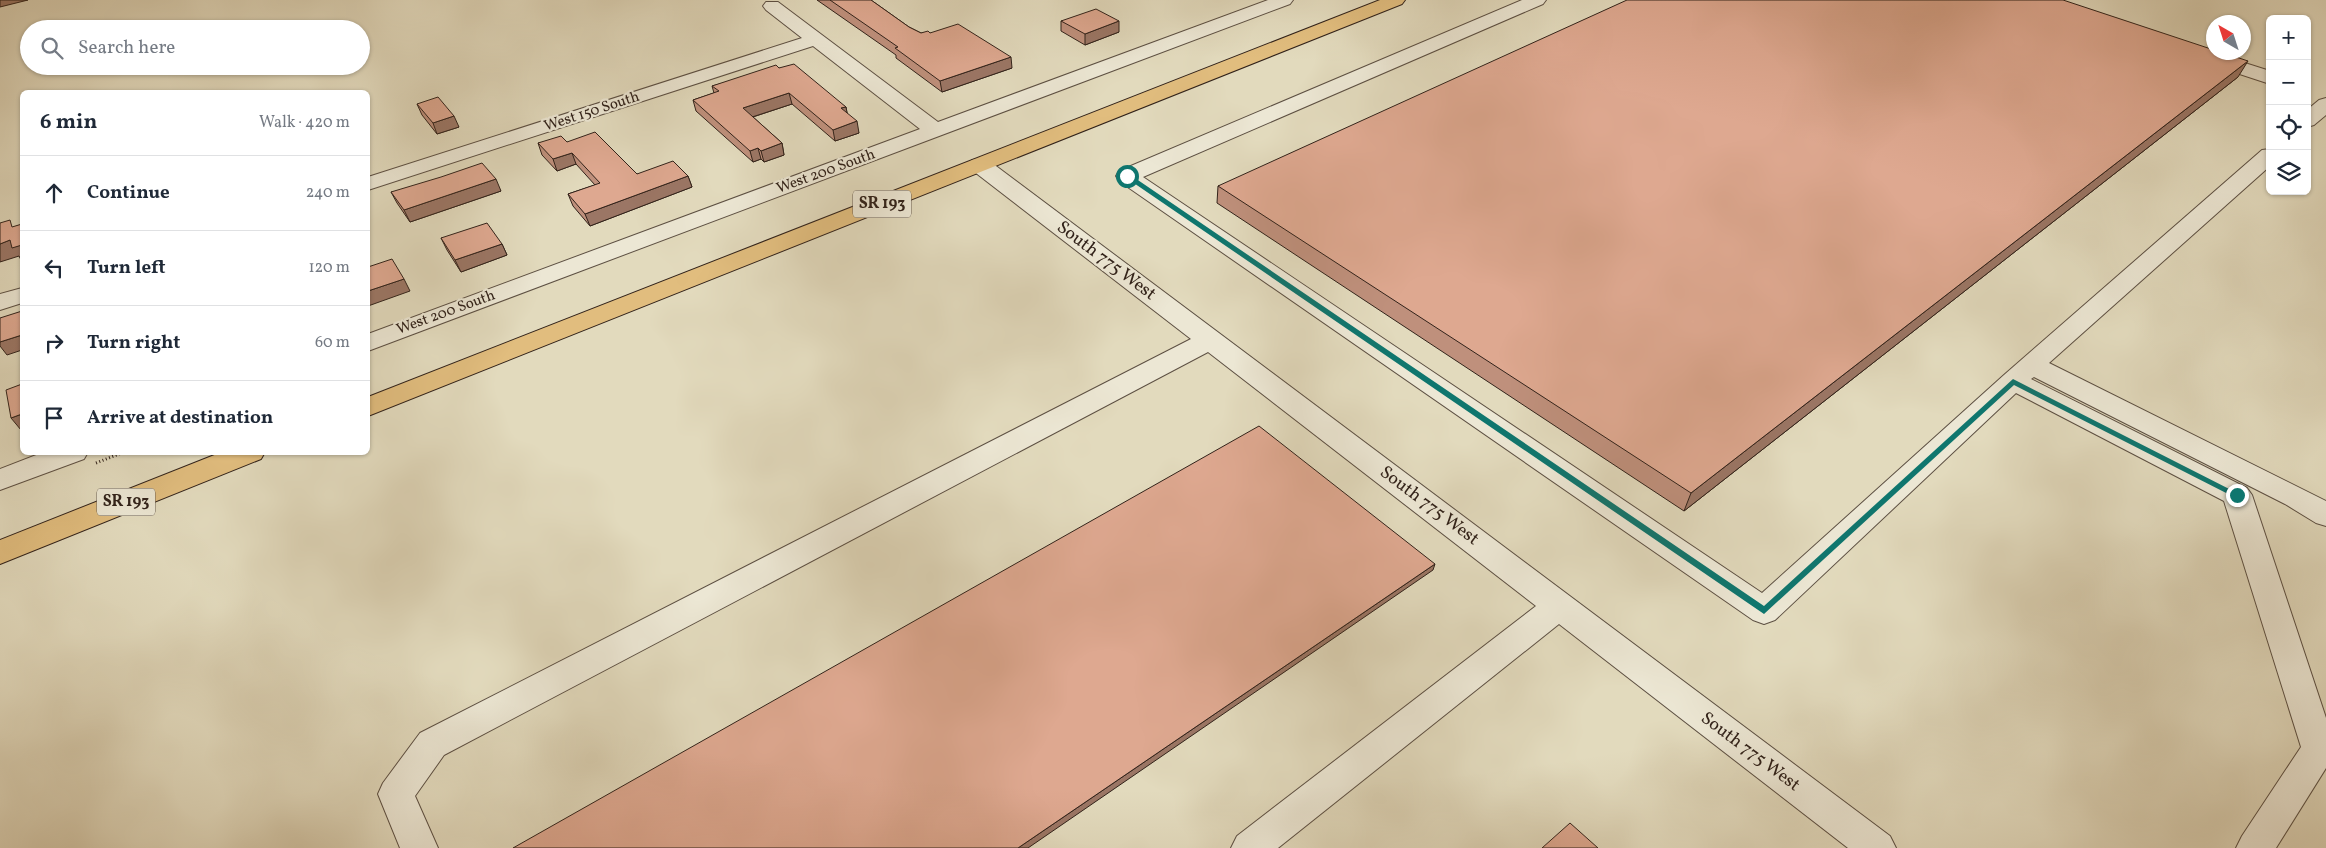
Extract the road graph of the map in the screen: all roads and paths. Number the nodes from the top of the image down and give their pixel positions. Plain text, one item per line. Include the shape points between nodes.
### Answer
1 (1284, 0) edge
2 (1396, 0) edge
3 (1536, 0) edge
4 (772, 6) dead end
5 (816, 39) junction
6 (2186, 50) edge
7 (2266, 77) edge
8 (2311, 91) edge
9 (2326, 97) edge
10 (2326, 104) edge
11 (2311, 117) edge
12 (936, 131) junction
13 (2266, 159) edge
14 (980, 165) junction
15 (370, 183) edge
16 (20, 296) edge
17 (0, 302) edge
18 (1210, 340) junction
19 (370, 342) edge
20 (2023, 373) junction
21 (370, 406) edge
22 (66, 455) edge
23 (243, 455) edge
24 (0, 480) edge
25 (2326, 515) edge
26 (0, 552) edge
27 (1559, 606) junction
28 (2323, 744) edge
29 (419, 848) edge
30 (1250, 848) edge
31 (1877, 848) edge
32 (2255, 848) edge

1 - 12 street, West 200 South
2 - 14 main road, SR 193
3 - 20 street via 1127,176 1764,611
4 - 5 street
5 - 12 street
5 - 15 street, West 150 South
6 - 7 street
8 - 9 street
10 - 11 street
12 - 19 street, West 200 South
13 - 20 street
14 - 18 street, South 775 West
14 - 21 main road, SR 193
16 - 17 street
18 - 27 street, South 775 West
18 - 29 street via 432,744 396,794
20 - 25 street via 2287,492
20 - 28 street via 2237,495
22 - 24 street
23 - 26 main road, SR 193
27 - 30 street
27 - 31 street, South 775 West
28 - 32 street

